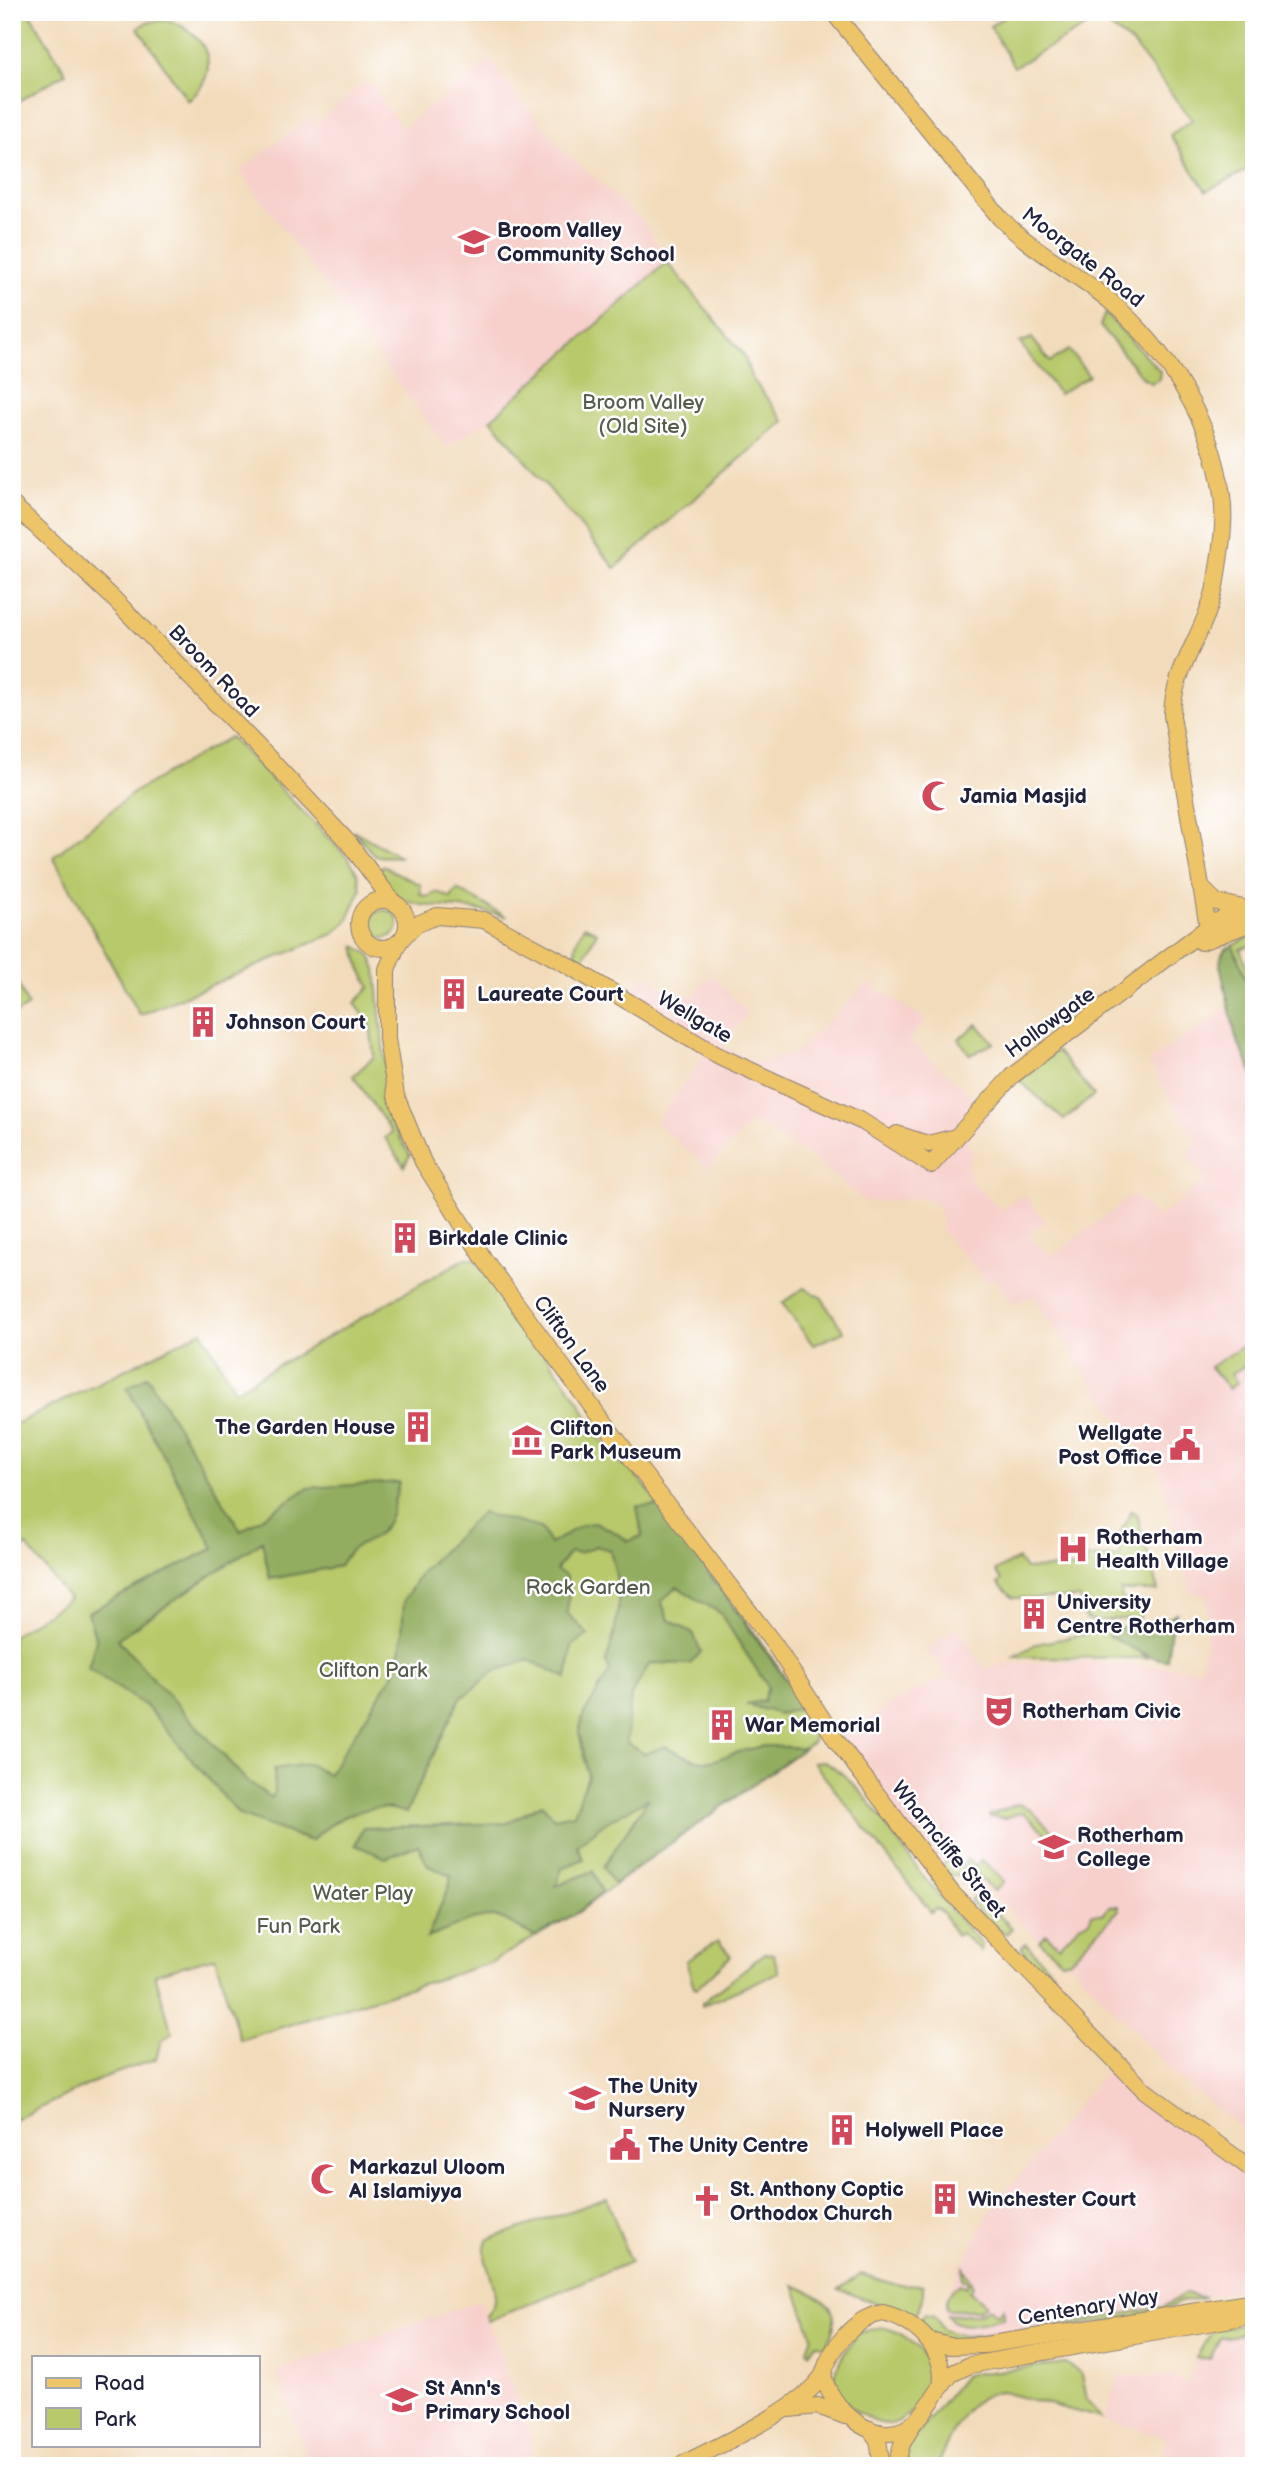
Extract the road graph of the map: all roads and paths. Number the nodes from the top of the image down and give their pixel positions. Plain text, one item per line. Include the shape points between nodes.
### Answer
1 (833, 12) edge
2 (12, 504) edge
3 (373, 878) junction
4 (1200, 886) junction
5 (397, 904) junction
6 (366, 907) junction
7 (1252, 912) edge
8 (437, 916) junction
9 (1209, 933) junction
10 (401, 939) junction
11 (372, 945) junction
12 (387, 969) junction
13 (863, 1122) junction
14 (958, 1136) junction
15 (931, 1165) joint
16 (836, 1740) joint
17 (1218, 2145) junction
18 (1254, 2162) edge
19 (1254, 2171) edge
20 (1254, 2300) edge
21 (1254, 2315) edge
22 (930, 2341) junction
23 (823, 2375) junction
24 (941, 2386) junction
25 (780, 2411) junction
26 (851, 2417) junction
27 (913, 2424) junction
28 (870, 2429) junction
29 (680, 2466) edge
30 (882, 2466) edge
31 (896, 2466) edge

1 - 4 main road, Moorgate Road via 1000,218 1108,300 1148,337 1174,372 1203,429 1223,498 1221,540 1212,602 1172,702
2 - 3 main road, Broom Road via 155,640 348,842
3 - 5 main road, Broom Road
3 - 6 main road
4 - 7 main road via 1216,902
4 - 9 main road, Moorgate Road
5 - 6 main road via 379,900
5 - 8 main road, Wellgate
5 - 10 main road via 407,920
6 - 11 main road via 360,931
7 - 9 main road, Hollowgate
8 - 10 main road via 417,924
8 - 13 main road, Wellgate via 467,917 503,929 717,1055
9 - 14 main road, Hollowgate via 1012,1076
10 - 11 main road via 386,947
10 - 12 main road, Clifton Lane
11 - 12 main road
12 - 16 main road, Clifton Lane via 392,1079 428,1171 503,1286 775,1644
13 - 14 main road via 928,1144
13 - 15 main road, Wellgate
14 - 15 main road, Hollowgate
16 - 17 main road, Wharncliffe Street via 952,1894 1143,2090
17 - 18 main road
17 - 19 main road
20 - 22 main road, Centenary Way via 976,2346
21 - 24 main road, Centenary Way via 970,2365 951,2374
22 - 23 main road via 898,2318 871,2315 859,2320 838,2346
22 - 24 main road via 940,2365
23 - 25 main road via 813,2389
23 - 26 main road via 828,2394
24 - 27 main road
25 - 26 main road via 809,2405
25 - 29 main road
26 - 28 main road
27 - 28 main road via 890,2433
27 - 31 main road
28 - 30 main road via 878,2440

